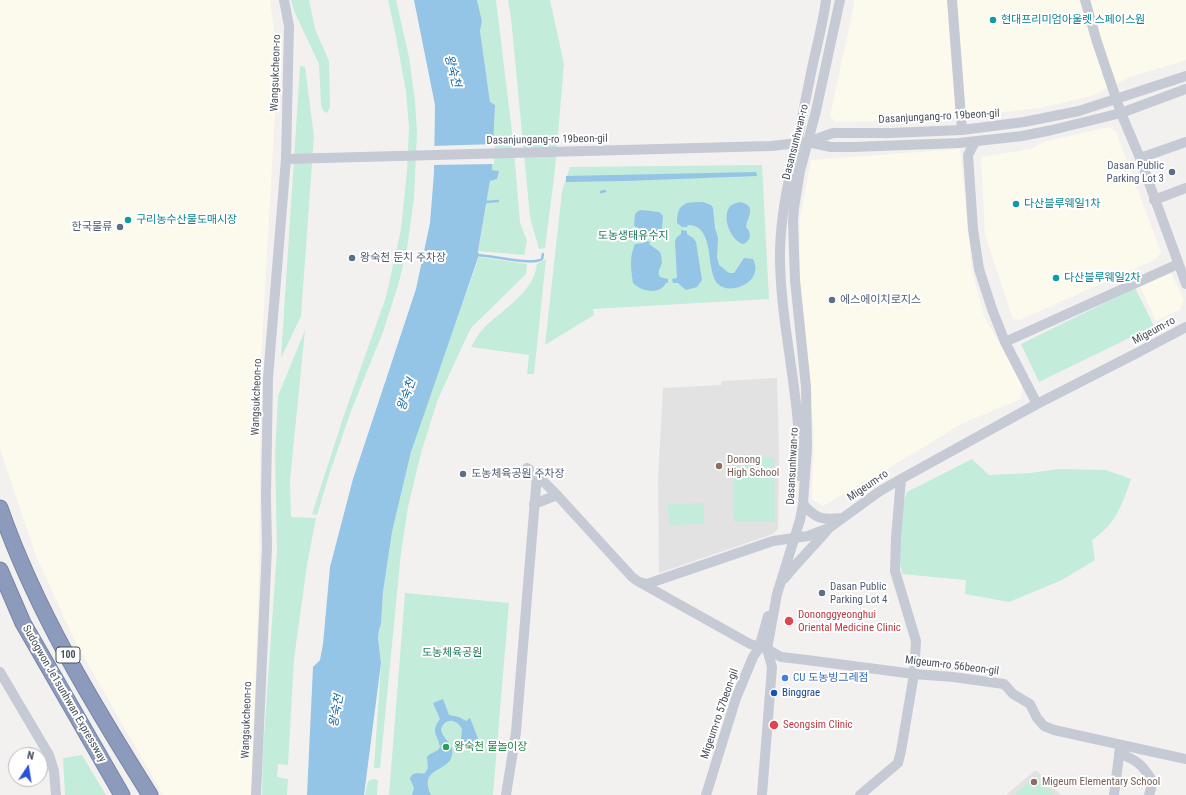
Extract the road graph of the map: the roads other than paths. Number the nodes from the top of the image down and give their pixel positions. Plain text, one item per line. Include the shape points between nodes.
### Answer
1 (284, 0) edge
2 (826, 0) edge
3 (840, 0) edge
4 (952, 0) edge
5 (1085, 0) edge
6 (1186, 76) edge
7 (1186, 90) edge
8 (1116, 99) junction
9 (1121, 113) junction
10 (962, 130) junction
11 (808, 142) junction
12 (975, 142) junction
13 (1186, 142) edge
14 (796, 143) junction
15 (959, 143) junction
16 (968, 155) junction
17 (1140, 158) junction
18 (290, 159) junction
19 (1186, 188) edge
20 (1154, 200) junction
21 (1178, 264) junction
22 (1186, 284) edge
23 (1186, 327) edge
24 (1005, 342) junction
25 (1037, 404) junction
26 (527, 468) dead end
27 (537, 476) junction
28 (901, 479) junction
29 (557, 494) junction
30 (534, 504) junction
31 (803, 504) junction
32 (0, 508) edge
33 (843, 518) junction
34 (829, 528) junction
35 (794, 538) junction
36 (0, 570) edge
37 (641, 583) junction
38 (778, 589) junction
39 (763, 648) junction
40 (0, 672) edge
41 (914, 674) junction
42 (1120, 749) junction
43 (1186, 759) edge
44 (56, 795) edge
45 (122, 795) edge
46 (150, 795) edge
47 (256, 795) edge
48 (506, 795) edge
49 (706, 795) edge
50 (762, 795) edge
51 (860, 795) edge
52 (1114, 795) edge
53 (1149, 795) edge

1 - 18 street, Wangsukcheon-ro via 290,26
2 - 14 street, Dasansunhwan-ro
3 - 11 street, Dasansunhwan-ro
4 - 10 street
5 - 8 street
6 - 8 street, Dasanjungang-ro 19beon-gil
7 - 9 street, Dasanjungang-ro 19beon-gil
8 - 9 street
8 - 10 street, Dasanjungang-ro 19beon-gil via 1056,116
9 - 12 street, Dasanjungang-ro 19beon-gil via 1037,133
9 - 17 street
10 - 11 street, Dasanjungang-ro 19beon-gil via 832,133
11 - 14 street, Dasanjungang-ro 19beon-gil
11 - 15 street, Dasanjungang-ro 19beon-gil via 831,147
11 - 31 street, Dasansunhwan-ro via 796,192 793,221 795,280 806,395 807,448
12 - 15 street, Dasanjungang-ro 19beon-gil
12 - 16 street
13 - 17 street
14 - 18 street, Dasanjungang-ro 19beon-gil via 711,148
14 - 35 street, Dasansunhwan-ro via 785,198 780,250 783,302 800,440
15 - 16 street
16 - 24 street via 973,228 979,269
17 - 20 street
18 - 47 street, Wangsukcheon-ro via 268,378 266,547
19 - 20 street
20 - 21 street
21 - 22 street
21 - 24 street
23 - 25 street, Migeum-ro
24 - 25 street
25 - 28 street, Migeum-ro
26 - 27 street, Migeum-ro 56beon-gil
27 - 29 street, Migeum-ro 56beon-gil
27 - 30 street
28 - 33 street, Migeum-ro
28 - 41 street via 895,572 916,640
29 - 30 street
29 - 37 street, Migeum-ro 56beon-gil via 632,577
30 - 48 street via 516,732
31 - 33 street via 809,511 825,520
31 - 35 street, Dasansunhwan-ro
32 - 46 highway, Sudogwon Je1sunhwan Expressway / 100 via 10,537 47,617 104,722
33 - 34 street, Migeum-ro
34 - 35 street, Migeum-ro
34 - 38 street via 794,566
35 - 37 street, Migeum-ro via 773,541 647,584
35 - 38 street
36 - 45 highway, Sudogwon Je1sunhwan Expressway / 100 via 23,623
37 - 39 street, Migeum-ro 56beon-gil via 750,644
38 - 39 street
39 - 41 street, Migeum-ro 56beon-gil via 781,657
39 - 49 street, Migeum-ro 57beon-gil via 753,657 736,698
39 - 50 street via 772,667
40 - 44 street via 50,755
41 - 42 street, Migeum-ro 56beon-gil via 1004,684 1013,694 1030,704 1036,718 1044,726
41 - 51 street via 898,762
42 - 43 street, Migeum-ro 56beon-gil
42 - 52 street
42 - 53 street via 1137,761 1153,782

